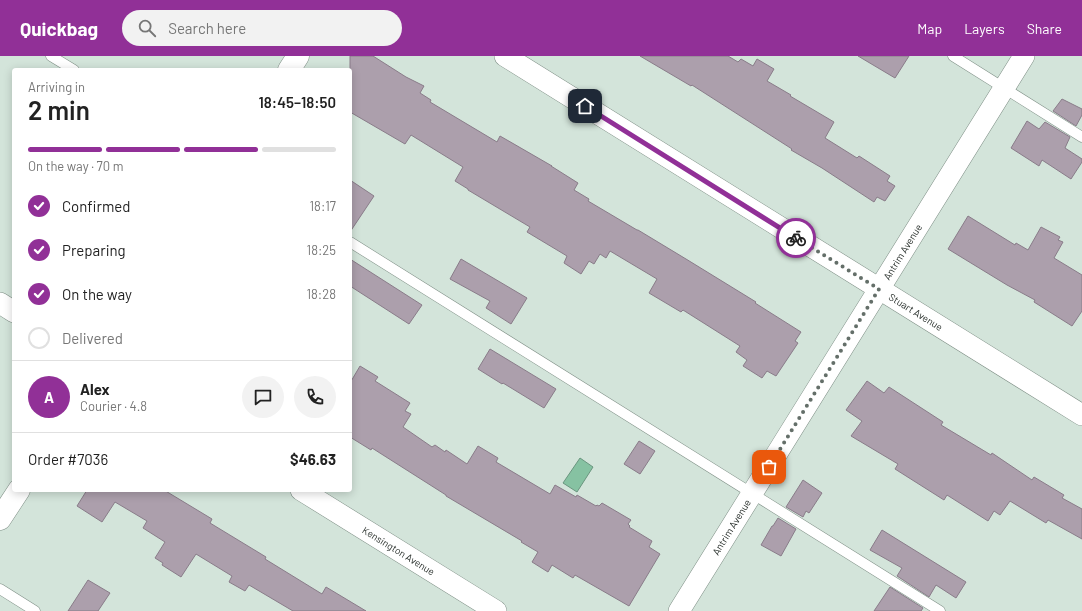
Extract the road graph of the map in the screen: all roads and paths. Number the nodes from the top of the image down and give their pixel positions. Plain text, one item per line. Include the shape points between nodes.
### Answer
1 (51, 56) edge
2 (298, 56) edge
3 (505, 56) edge
4 (953, 56) edge
5 (1024, 56) edge
6 (71, 68) edge
7 (290, 68) edge
8 (1004, 88) junction
9 (1082, 137) edge
10 (352, 243) edge
11 (879, 289) junction
12 (0, 303) edge
13 (12, 311) edge
14 (1082, 415) edge
15 (18, 492) edge
16 (304, 492) edge
17 (752, 493) junction
18 (0, 519) edge
19 (0, 589) edge
20 (35, 611) edge
21 (496, 611) edge
22 (679, 611) edge
23 (940, 611) edge

1 - 6 lane
2 - 7 main road
3 - 11 street, Stuart Avenue
4 - 8 lane
5 - 8 street, Antrim Avenue
8 - 9 lane
8 - 11 street, Antrim Avenue
10 - 17 lane
11 - 14 street, Stuart Avenue
11 - 17 street, Antrim Avenue
12 - 13 street
15 - 18 main road
16 - 21 street, Kensington Avenue
17 - 22 street, Antrim Avenue
17 - 23 lane
19 - 20 lane

